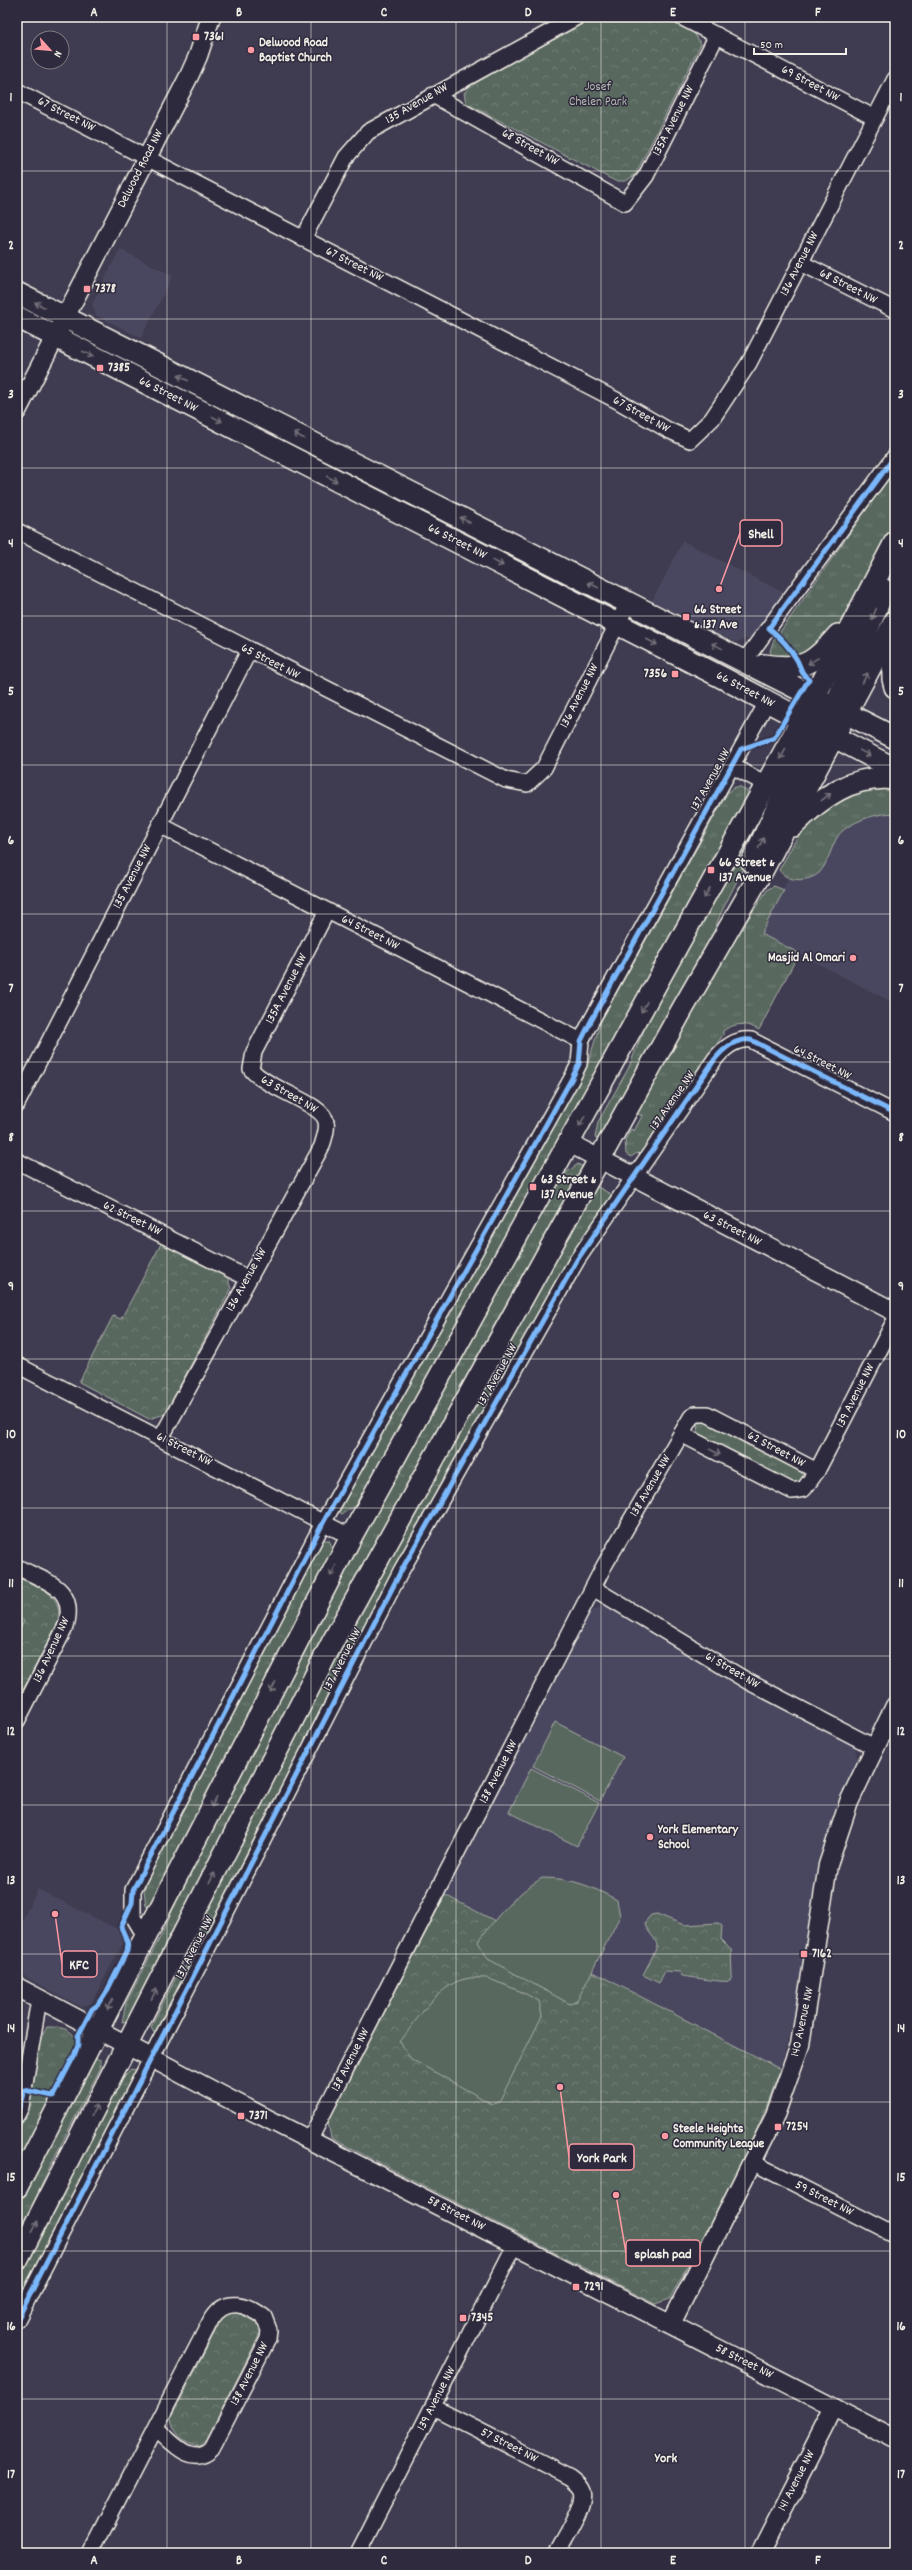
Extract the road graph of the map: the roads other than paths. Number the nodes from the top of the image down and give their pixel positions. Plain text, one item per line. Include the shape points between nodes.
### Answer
1 (211, 17) edge
2 (577, 17) edge
3 (681, 17) edge
4 (717, 36) junction
5 (895, 79) edge
6 (17, 90) edge
7 (433, 95) junction
8 (875, 118) junction
9 (148, 157) junction
10 (625, 203) joint
11 (303, 238) junction
12 (801, 263) junction
13 (17, 293) edge
14 (895, 310) edge
15 (17, 317) edge
16 (64, 317) junction
17 (54, 336) junction
18 (17, 411) edge
19 (690, 440) joint
20 (895, 456) edge
21 (17, 531) edge
22 (895, 542) edge
23 (895, 566) edge
24 (628, 603) junction
25 (859, 612) junction
26 (617, 624) junction
27 (894, 624) edge
28 (249, 651) junction
29 (748, 662) junction
30 (895, 687) edge
31 (815, 696) junction
32 (767, 702) junction
33 (841, 709) junction
34 (808, 724) junction
35 (835, 737) junction
36 (895, 738) edge
37 (732, 766) junction
38 (895, 769) edge
39 (895, 779) edge
40 (527, 784) joint
41 (766, 784) junction
42 (160, 825) junction
43 (777, 842) junction
44 (327, 911) junction
45 (726, 932) junction
46 (581, 1041) junction
47 (737, 1041) joint
48 (251, 1069) joint
49 (17, 1104) edge
50 (895, 1113) edge
51 (326, 1120) joint
52 (570, 1143) junction
53 (600, 1160) junction
54 (17, 1161) edge
55 (632, 1178) junction
56 (247, 1278) junction
57 (895, 1312) edge
58 (895, 1320) edge
59 (17, 1365) edge
60 (699, 1413) joint
61 (681, 1434) junction
62 (161, 1438) junction
63 (817, 1471) junction
64 (324, 1521) junction
65 (351, 1536) junction
66 (17, 1567) edge
67 (593, 1588) junction
68 (895, 1706) edge
69 (17, 1721) edge
70 (874, 1747) junction
71 (145, 1936) junction
72 (17, 1987) edge
73 (39, 1999) junction
74 (97, 2030) junction
75 (128, 2046) junction
76 (151, 2058) junction
77 (17, 2115) edge
78 (310, 2139) junction
79 (752, 2162) junction
80 (17, 2187) edge
81 (895, 2235) edge
82 (516, 2245) junction
83 (17, 2260) edge
84 (17, 2320) edge
85 (671, 2324) junction
86 (433, 2407) junction
87 (834, 2408) junction
88 (156, 2428) junction
89 (895, 2439) edge
90 (91, 2553) edge
91 (358, 2553) edge
92 (557, 2553) edge
93 (760, 2553) edge

1 - 9 street, Delwood Road NW via 198,56
2 - 7 street, 135 Avenue NW
3 - 4 street, 69 Street NW
4 - 8 street, 69 Street NW
4 - 10 street, 135A Avenue NW via 646,176
5 - 8 street, 136 Avenue NW
6 - 9 street, 67 Street NW
7 - 10 street, 68 Street NW
7 - 11 street, 135 Avenue NW via 368,132 346,157
8 - 12 street, 136 Avenue NW
9 - 11 street, 67 Street NW
9 - 16 street, Delwood Road NW
11 - 19 street, 67 Street NW
12 - 14 street, 68 Street NW
12 - 19 street, 136 Avenue NW via 749,362 712,420
16 -> 13 main road, 66 Street NW
15 - 17 main road, 66 Street NW
16 - 17 street, Delwood Road NW
24 -> 16 main road, 66 Street NW
17 - 18 street, Delwood Road NW
17 -> 26 main road, 66 Street NW
20 - 29 street
21 - 28 street, 65 Street NW
22 - 25 main road
23 -> 33 main road
24 - 26 street, 136 Avenue NW
29 -> 24 main road, 66 Street NW
25 -> 29 main road via 820,657 806,665 785,668
25 - 31 main road
26 -> 32 main road, 66 Street NW
26 - 40 street, 136 Avenue NW via 544,768
27 - 30 main road
33 -> 27 main road
28 - 40 street, 65 Street NW via 506,780
28 - 42 street, 135 Avenue NW
29 - 31 main road, 66 Street NW
31 - 33 main road, 66 Street NW
31 - 34 main road
32 - 34 main road, 66 Street NW
32 - 37 street, 137 Avenue NW
33 - 35 main road
33 - 36 main road, 66 Street NW
34 - 35 main road, 66 Street NW
34 -> 41 main road
45 -> 34 main road via 749,868
35 -> 38 main road, 66 Street NW
35 - 43 main road, 137 Avenue NW
37 - 41 street
37 - 46 street, 137 Avenue NW
43 -> 39 main road via 802,817 837,789 875,778
41 -> 52 main road
42 - 44 street, 64 Street NW
42 - 49 street, 135 Avenue NW
43 - 45 main road, 137 Avenue NW
44 - 46 street, 64 Street NW
44 - 48 street, 135A Avenue NW via 254,1052
45 - 53 main road, 137 Avenue NW
46 - 64 street, 137 Avenue NW via 579,1064 572,1078
47 - 50 street, 64 Street NW via 746,1039 757,1042
47 - 55 street, 137 Avenue NW via 715,1059
48 - 51 street, 63 Street NW via 264,1082 320,1111
51 - 56 street, 136 Avenue NW via 322,1146
52 - 53 street, 63 Street NW
52 - 65 main road
53 - 55 street, 63 Street NW
75 -> 53 main road, 137 Avenue NW via 333,1641
54 - 56 street, 62 Street NW
55 - 57 street, 63 Street NW
55 - 76 street, 137 Avenue NW via 570,1271 401,1571
56 - 62 street, 136 Avenue NW
58 - 63 street, 139 Avenue NW
59 - 62 street, 61 Street NW
60 - 61 street, 138 Avenue NW via 691,1418
60 - 63 street, 62 Street NW via 711,1415
61 -> 63 street, 62 Street NW via 792,1491 804,1489
61 - 67 street, 138 Avenue NW
62 - 64 street, 61 Street NW
64 - 65 street, 61 Street NW
64 - 71 street, 137 Avenue NW via 133,1890 133,1916
65 -> 71 main road
66 - 69 street, 136 Avenue NW via 61,1590 68,1600 70,1613 66,1626
67 - 70 street, 61 Street NW via 744,1678
67 - 78 street, 138 Avenue NW
68 - 70 street, 140 Avenue NW
70 - 79 street, 140 Avenue NW via 849,1802 828,1865 798,2052 781,2104
71 -> 74 main road
72 - 73 street, 58 Street NW
73 - 74 street, 58 Street NW
73 - 77 street via 23,2098
74 - 75 street, 58 Street NW
74 - 80 main road
75 - 76 street, 58 Street NW
83 -> 75 main road, 137 Avenue NW
76 - 78 street, 58 Street NW
76 - 84 street, 137 Avenue NW
78 - 82 street, 58 Street NW
79 - 81 street, 59 Street NW
79 - 85 street, 140 Avenue NW
82 - 85 street, 58 Street NW
82 - 86 street, 139 Avenue NW
85 - 87 street, 58 Street NW
86 - 91 street, 139 Avenue NW
86 - 92 street, 57 Street NW via 570,2477 582,2490 580,2507
87 - 89 street, 58 Street NW
87 - 93 street, 141 Avenue NW
88 - 88 street, 138 Avenue NW via 216,2312 234,2303 264,2317 269,2330 268,2339 212,2448 200,2456 188,2455
88 - 90 street, 138 Avenue NW

